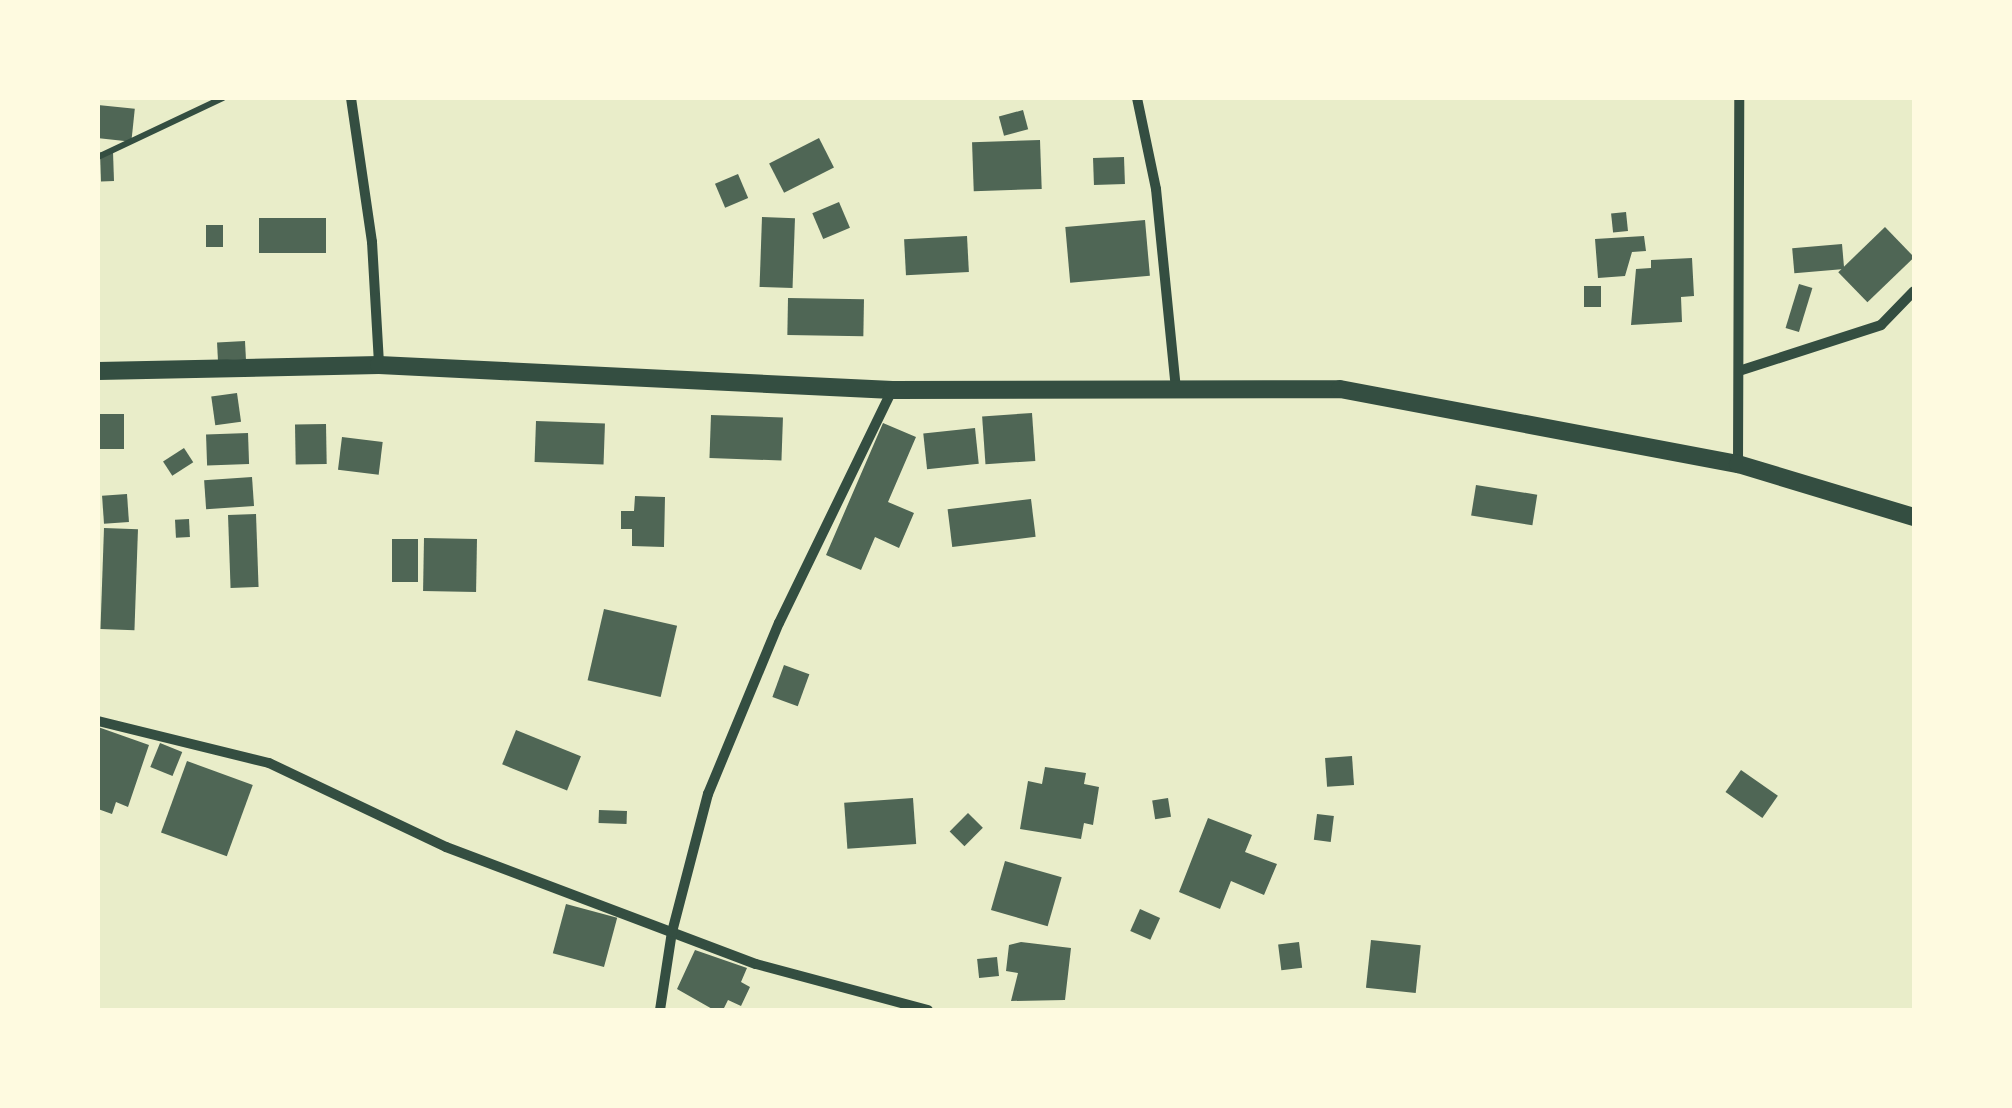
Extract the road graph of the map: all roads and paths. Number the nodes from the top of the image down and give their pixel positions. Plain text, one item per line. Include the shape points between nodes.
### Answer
1 (223, 98) edge
2 (351, 98) edge
3 (1138, 98) edge
4 (1740, 98) edge
5 (98, 156) edge
6 (1914, 291) edge
7 (379, 366) junction
8 (1742, 370) junction
9 (98, 371) edge
10 (1176, 389) junction
11 (892, 390) junction
12 (1738, 464) junction
13 (1914, 516) edge
14 (98, 721) edge
15 (672, 932) junction
16 (660, 1010) edge
17 (928, 1010) edge

1 - 5 path
2 - 7 street via 372,242
3 - 10 street via 1156,189
4 - 8 street
6 - 8 street via 1881,325
7 - 9 street
7 - 11 street
8 - 12 street
10 - 11 street
10 - 12 street via 1340,389
11 - 15 street via 779,623 708,794
12 - 13 street
14 - 15 street via 270,763 446,847
15 - 16 street
15 - 17 street via 756,964

